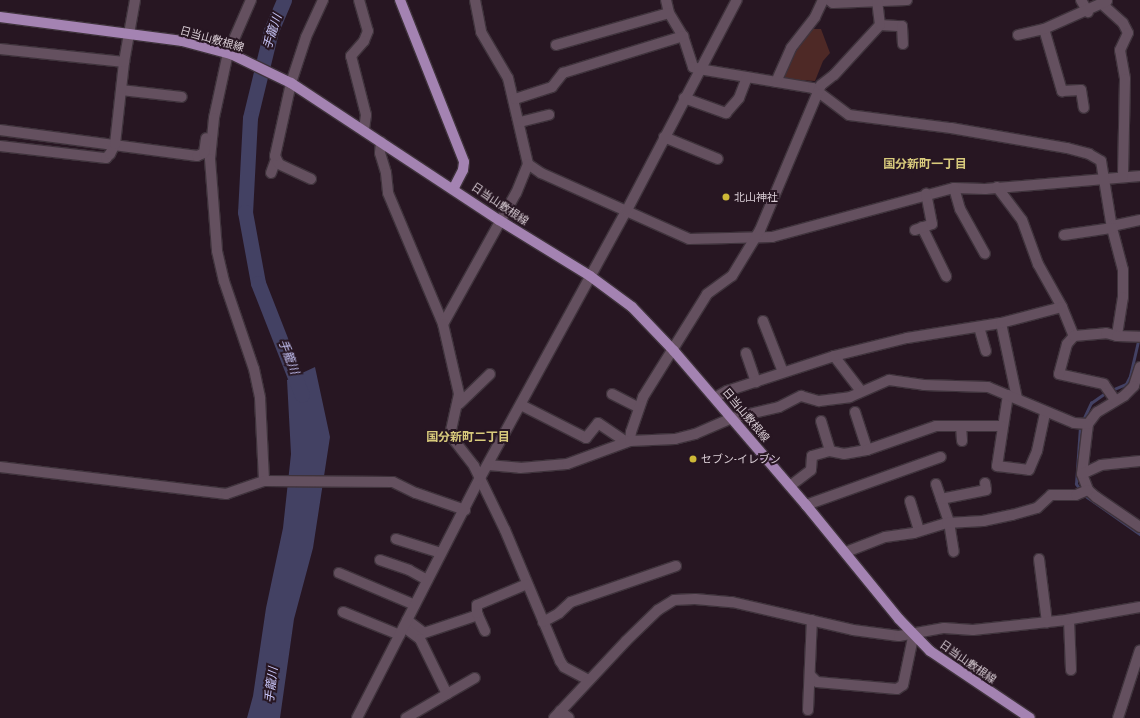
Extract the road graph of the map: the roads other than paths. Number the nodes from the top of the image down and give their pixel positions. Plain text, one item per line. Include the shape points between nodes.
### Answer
1 (135, 0) edge
2 (251, 0) edge
3 (323, 0) edge
4 (359, 0) edge
5 (400, 0) edge
6 (474, 0) edge
7 (666, 0) edge
8 (737, 0) edge
9 (823, 0) edge
10 (829, 0) edge
11 (907, 0) edge
12 (1081, 0) edge
13 (877, 2) junction
14 (1106, 2) edge
15 (1088, 12) junction
16 (669, 13) junction
17 (0, 17) edge
18 (880, 25) junction
19 (1044, 29) junction
20 (130, 35) junction
21 (1018, 35) dead end
22 (683, 36) junction
23 (903, 44) dead end
24 (556, 45) dead end
25 (0, 49) edge
26 (230, 54) junction
27 (124, 62) junction
28 (699, 69) junction
29 (747, 77) junction
30 (289, 82) junction
31 (776, 82) junction
32 (121, 90) junction
33 (819, 90) junction
34 (182, 97) dead end
35 (684, 98) junction
36 (515, 99) junction
37 (1084, 108) dead end
38 (549, 116) dead end
39 (214, 118) junction
40 (520, 122) junction
41 (0, 130) edge
42 (364, 130) junction
43 (664, 137) junction
44 (381, 142) junction
45 (115, 144) junction
46 (0, 146) edge
47 (276, 159) junction
48 (718, 159) dead end
49 (528, 164) junction
50 (271, 173) dead end
51 (1140, 176) edge
52 (1103, 178) junction
53 (1123, 178) junction
54 (311, 179) dead end
55 (997, 187) junction
56 (454, 188) junction
57 (954, 188) junction
58 (926, 194) junction
59 (627, 210) junction
60 (499, 220) junction
61 (1140, 220) edge
62 (1112, 227) junction
63 (1064, 235) dead end
64 (756, 236) junction
65 (985, 254) dead end
66 (590, 276) junction
67 (946, 276) dead end
68 (1062, 307) junction
69 (764, 321) dead end
70 (1001, 323) junction
71 (443, 324) junction
72 (979, 327) junction
73 (1074, 336) junction
74 (1117, 336) junction
75 (1140, 337) edge
76 (986, 350) dead end
77 (674, 351) junction
78 (746, 353) dead end
79 (834, 356) junction
80 (1140, 367) edge
81 (783, 372) junction
82 (490, 374) dead end
83 (756, 382) junction
84 (861, 391) junction
85 (612, 394) dead end
86 (716, 397) junction
87 (1013, 397) junction
88 (1114, 398) junction
89 (459, 404) junction
90 (521, 405) junction
91 (638, 408) junction
92 (855, 412) dead end
93 (1045, 412) junction
94 (732, 418) junction
95 (821, 421) dead end
96 (1088, 424) junction
97 (961, 426) junction
98 (1002, 426) junction
99 (962, 441) dead end
100 (628, 442) junction
101 (867, 450) junction
102 (830, 451) junction
103 (941, 457) dead end
104 (1140, 461) edge
105 (488, 465) junction
106 (0, 467) edge
107 (1082, 474) junction
108 (480, 478) junction
109 (267, 481) junction
110 (985, 483) dead end
111 (936, 484) dead end
112 (790, 486) junction
113 (1083, 492) junction
114 (941, 499) junction
115 (910, 501) dead end
116 (806, 504) junction
117 (465, 510) junction
118 (949, 522) junction
119 (1140, 527) edge
120 (919, 531) junction
121 (396, 539) dead end
122 (441, 552) junction
123 (846, 552) junction
124 (954, 552) dead end
125 (1039, 558) dead end
126 (380, 560) dead end
127 (676, 566) dead end
128 (339, 573) dead end
129 (427, 580) junction
130 (528, 584) junction
131 (415, 605) junction
132 (1140, 607) edge
133 (343, 612) dead end
134 (478, 615) junction
135 (812, 620) junction
136 (1069, 620) junction
137 (543, 622) junction
138 (1047, 622) junction
139 (404, 627) junction
140 (485, 631) dead end
141 (914, 633) junction
142 (1140, 650) edge
143 (1071, 670) dead end
144 (810, 675) junction
145 (475, 678) dead end
146 (588, 680) junction
147 (447, 694) junction
148 (808, 710) dead end
149 (557, 715) edge
150 (357, 718) edge
151 (406, 718) edge
152 (569, 718) edge
153 (1030, 718) edge
154 (1118, 718) edge

1 - 20 street
2 - 26 street
3 - 30 street
4 - 42 street via 368,30 364,41 351,56 366,115
5 - 56 main road, 日当山敷根線 via 464,162
6 - 36 street via 481,32 508,78
7 - 16 street
8 - 28 street
9 - 31 street via 815,17 790,48
10 - 13 street via 833,3
11 - 13 street
12 - 15 street
13 - 18 street
14 - 15 street
14 - 53 street via 1128,33 1120,50 1125,79
15 - 19 street
16 - 22 street
16 - 24 street
17 - 20 main road, 日当山敷根線
18 - 23 street via 902,26
18 - 33 street
19 - 21 street
19 - 37 street via 1062,91 1081,90
20 - 26 main road, 日当山敷根線 via 182,41
20 - 27 street
22 - 28 street via 693,67
22 - 36 street via 563,73 552,87
25 - 27 street
26 - 30 main road, 日当山敷根線
26 - 39 street
27 - 32 street
28 - 29 street
28 - 35 street
29 - 31 street
29 - 35 street via 739,98 726,113
30 - 42 main road, 日当山敷根線
30 - 47 street
31 - 33 street
32 - 34 street
32 - 45 street
33 - 52 street via 848,115 951,128 1089,154 1100,160
33 - 64 street
35 - 43 street
36 - 40 street
38 - 40 street
39 - 45 street via 209,120 204,153 198,156
39 - 109 street via 210,159 213,222 224,281 254,369
40 - 49 street
41 - 45 street
42 - 44 main road, 日当山敷根線
43 - 48 street
43 - 59 street
44 - 56 main road, 日当山敷根線
44 - 71 street via 380,153 388,192 409,236
45 - 46 street via 106,158
47 - 50 street
47 - 54 street via 280,164
49 - 59 street via 541,173
49 - 60 street via 516,193
51 - 53 street
52 - 53 street
52 - 55 street
52 - 62 street
55 - 57 street
55 - 68 street via 1022,220 1038,264
56 - 60 main road, 日当山敷根線
57 - 58 street
57 - 65 street via 960,209
58 - 64 street via 772,237
58 - 67 street via 932,224 919,228
59 - 64 street via 689,239
59 - 66 street
60 - 66 main road, 日当山敷根線
60 - 71 street
61 - 62 street
62 - 63 street
62 - 74 street via 1123,270
64 - 77 street via 732,276 707,294
66 - 77 main road, 日当山敷根線 via 632,307
66 - 90 street
68 - 70 street
68 - 73 street
69 - 81 street
70 - 72 street
70 - 87 street
71 - 89 street
72 - 76 street
72 - 79 street via 907,338
73 - 74 street via 1106,332
73 - 88 street via 1067,344 1059,374 1107,386
74 - 75 street
77 - 86 main road, 日当山敷根線
77 - 91 street
78 - 83 street
79 - 81 street
79 - 84 street
80 - 88 street via 1134,386 1124,396
81 - 83 street
82 - 89 street
83 - 86 street via 727,390
84 - 87 street via 888,380 924,385 988,387
84 - 94 street via 850,398 819,401 801,396 779,407
85 - 91 street
86 - 94 main road, 日当山敷根線
87 - 93 street
87 - 98 street
88 - 96 street via 1097,412
89 - 108 street via 451,427 451,437
90 - 100 street via 586,438 598,423
90 - 105 street
91 - 100 street
92 - 101 street
93 - 96 street via 1074,423
93 - 98 street via 1037,451 1029,470 997,466
94 - 100 street via 685,437
94 - 112 main road, 日当山敷根線
95 - 102 street
96 - 107 street
97 - 98 street
97 - 99 street
97 - 101 street via 936,426
100 - 105 street via 578,461 553,466 520,468
101 - 102 street via 844,454
102 - 112 street via 812,456 811,470
103 - 116 street
104 - 107 street via 1101,465
105 - 108 street
106 - 109 street via 220,493
107 - 113 street
108 - 117 street
108 - 130 street
109 - 117 street via 394,482 416,493
110 - 114 street via 986,490
111 - 114 street
112 - 116 main road, 日当山敷根線
113 - 118 street via 1051,495 1037,508 984,521
113 - 119 street
114 - 118 street
115 - 120 street
116 - 123 main road, 日当山敷根線
117 - 122 street
118 - 120 street
118 - 124 street
120 - 123 street via 885,537
121 - 122 street
122 - 129 street
123 - 141 main road, 日当山敷根線
125 - 138 street
126 - 129 street via 409,570
127 - 137 street via 571,602 560,613
128 - 131 street
129 - 131 street
130 - 134 street via 477,605
130 - 137 street
131 - 139 street
132 - 136 street
133 - 139 street
134 - 139 street via 424,632
134 - 140 street
135 - 141 street via 884,635
135 - 144 street
135 - 146 street via 732,602 674,600 658,610
136 - 138 street
136 - 143 street
137 - 146 street via 564,667
138 - 141 street via 973,630 944,628
139 - 147 street via 420,639
139 - 150 street
141 - 144 street via 903,685 897,689 817,682
141 - 153 main road, 日当山敷根線 via 948,665
142 - 154 street
144 - 148 street
145 - 147 street
146 - 149 street
147 - 151 street
149 - 152 street

